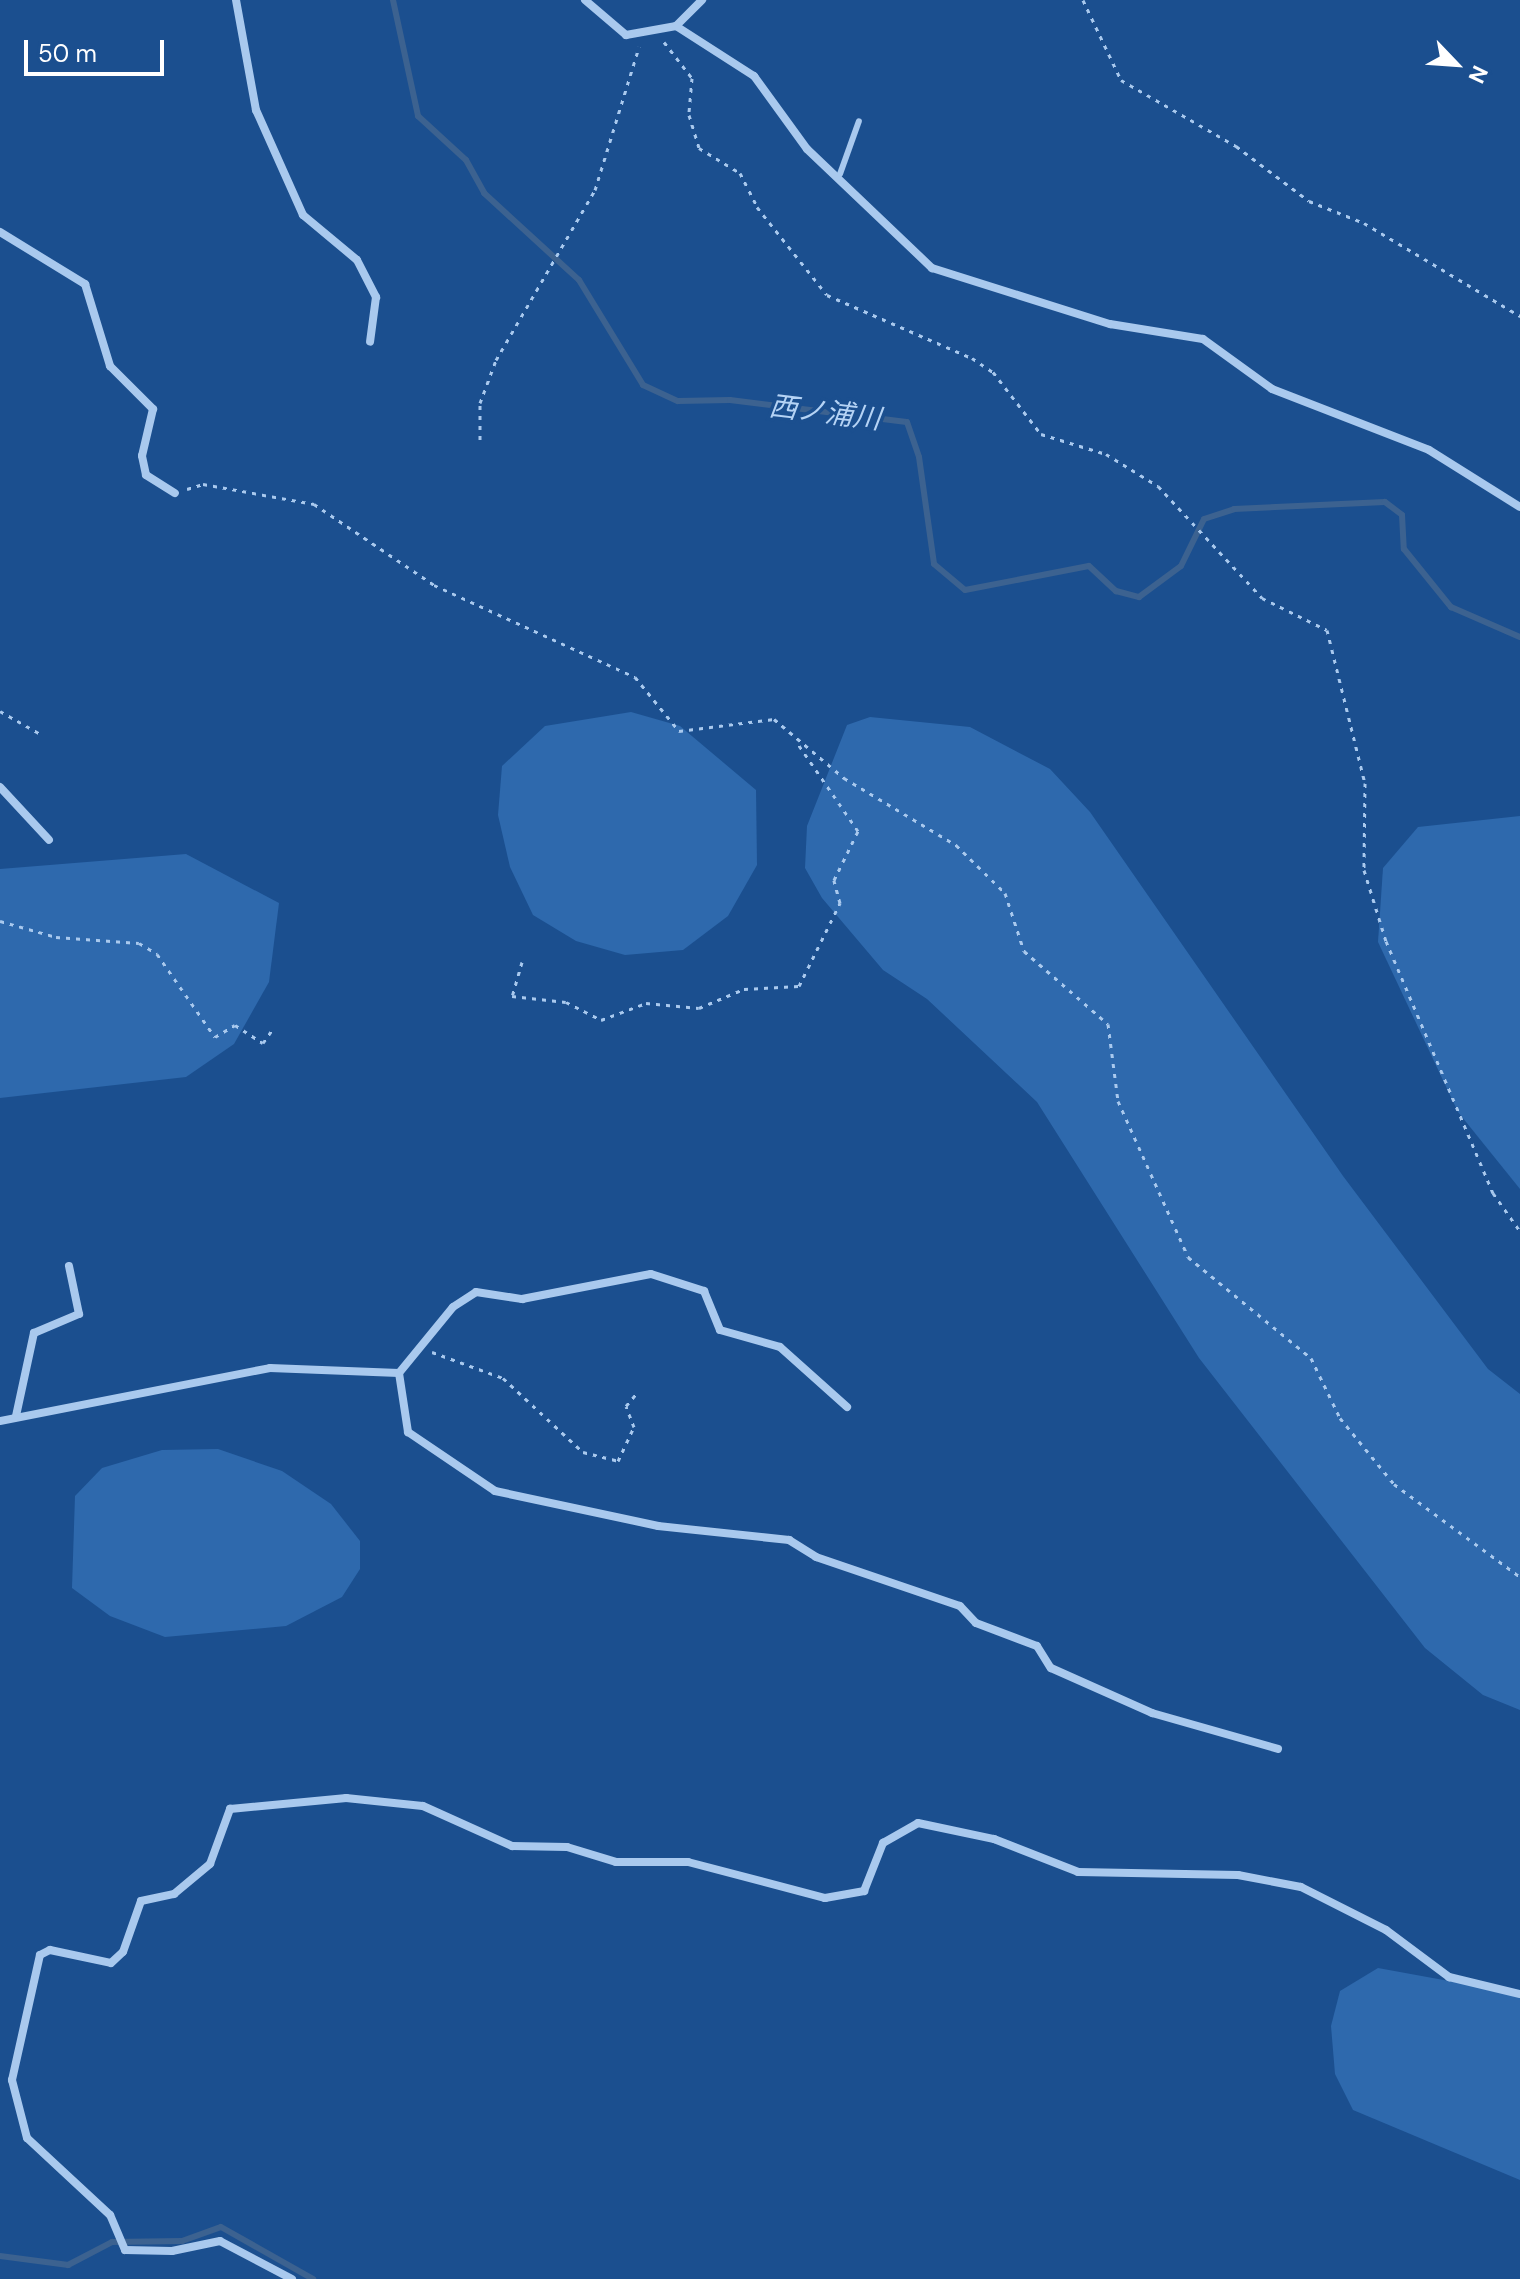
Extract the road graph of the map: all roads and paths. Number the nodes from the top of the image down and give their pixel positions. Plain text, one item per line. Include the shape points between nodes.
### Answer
1 (236, 0) edge
2 (585, 0) edge
3 (1083, 0) edge
4 (699, 1) edge
5 (676, 26) junction
6 (654, 32) junction
7 (638, 35) junction
8 (859, 121) dead end
9 (840, 174) junction
10 (0, 232) edge
11 (1520, 316) edge
12 (370, 342) dead end
13 (480, 440) dead end
14 (175, 493) joint
15 (1520, 507) edge
16 (0, 711) edge
17 (42, 735) dead end
18 (798, 744) junction
19 (0, 787) edge
20 (49, 840) dead end
21 (0, 921) edge
22 (522, 962) dead end
23 (272, 1030) dead end
24 (1520, 1231) edge
25 (69, 1266) dead end
26 (421, 1348) junction
27 (399, 1373) junction
28 (636, 1394) dead end
29 (847, 1407) dead end
30 (16, 1416) junction
31 (0, 1421) edge
32 (1520, 1577) edge
33 (1278, 1749) dead end
34 (1520, 1994) edge
35 (12, 2080) junction
36 (0, 2081) edge
37 (292, 2279) edge

1 - 12 street via 256,110 303,215 347,247 376,297
2 - 7 street via 617,32
3 - 11 path via 1121,80 1236,146 1309,201 1364,223
4 - 5 street
5 - 6 street
5 - 9 street via 754,76 807,149
6 - 7 street
6 - 24 path via 692,78 689,115 699,148 740,173 757,207 827,295 993,372 1041,434 1106,454 1170,496 1197,532 1262,598 1313,619 1337,647 1365,783 1364,870 1386,941 1493,1193
7 - 13 path via 640,55 600,177 496,360 480,403
8 - 9 lane
9 - 15 street via 932,268 1110,324 1203,339 1272,389 1429,450
10 - 14 street via 85,284 110,366 153,409 142,456 146,475
14 - 18 path via 203,484 314,504 434,585 635,677 679,731 774,719
16 - 17 path
18 - 22 path via 858,831 834,880 840,903 799,986 744,989 699,1008 646,1003 601,1020 566,1002 512,996
18 - 32 path via 956,845 1005,893 1024,951 1108,1024 1118,1101 1188,1257 1311,1358 1340,1418 1394,1484
19 - 20 street
21 - 23 path via 56,937 139,943 157,954 215,1037 235,1025 263,1043
25 - 30 street via 79,1314 34,1333
26 - 27 street
26 - 28 path via 503,1378 583,1452 618,1461 634,1427 626,1406
26 - 29 street via 453,1307 476,1292 522,1299 651,1274 704,1291 720,1330 780,1347
27 - 30 street via 270,1368 55,1415
27 - 33 street via 408,1432 495,1491 658,1526 789,1540 816,1557 960,1606 976,1623 1037,1646 1051,1668 1152,1713
30 - 31 street
34 - 35 street via 1449,1977 1386,1930 1301,1887 1238,1875 1088,1873 994,1839 918,1823 883,1843 864,1891 825,1898 688,1862 616,1862 567,1847 512,1846 423,1806 346,1798 230,1809 210,1864 174,1894 141,1901 123,1952 111,1963 50,1950 40,1955
35 - 36 street
35 - 37 street via 27,2138 110,2215 123,2247 172,2251 220,2241

